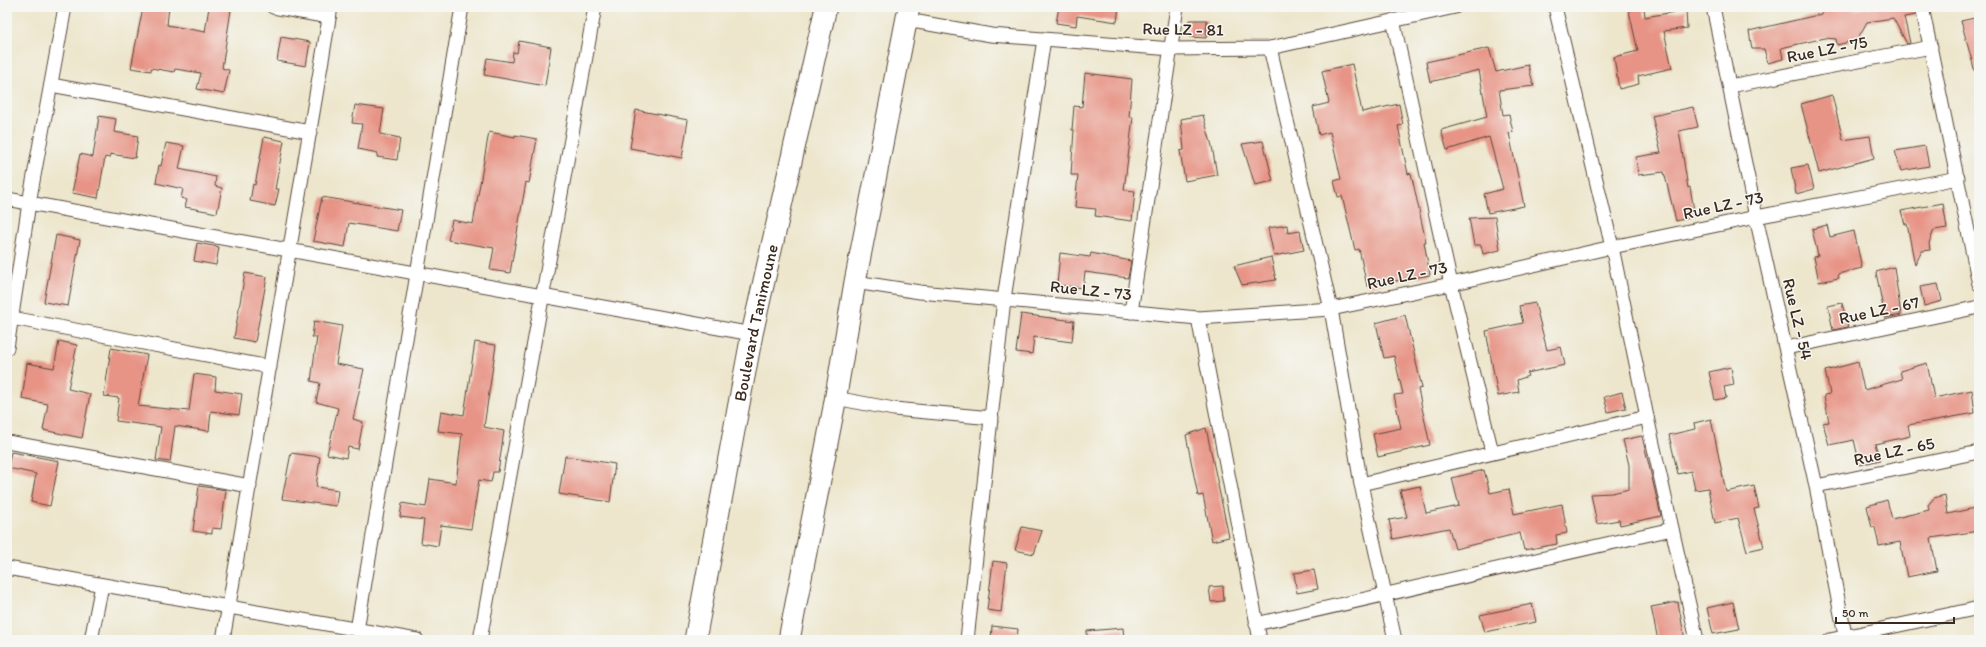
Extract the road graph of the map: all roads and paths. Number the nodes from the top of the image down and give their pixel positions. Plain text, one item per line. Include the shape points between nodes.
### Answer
1 (65, 7) edge
2 (273, 7) edge
3 (462, 7) edge
4 (595, 7) edge
5 (826, 7) edge
6 (1177, 7) edge
7 (1455, 7) edge
8 (1556, 7) edge
9 (1713, 7) edge
10 (1922, 7) edge
11 (330, 12) edge
12 (908, 14) edge
13 (1393, 20) junction
14 (1044, 40) junction
15 (1931, 47) junction
16 (1270, 48) junction
17 (1172, 49) junction
18 (51, 85) junction
19 (1730, 86) junction
20 (310, 132) junction
21 (1958, 178) junction
22 (7, 199) edge
23 (29, 203) junction
24 (1756, 217) junction
25 (1612, 247) junction
26 (290, 250) junction
27 (418, 274) junction
28 (855, 282) junction
29 (1451, 284) junction
30 (1979, 284) edge
31 (543, 296) junction
32 (1004, 299) junction
33 (1979, 307) edge
34 (1331, 309) junction
35 (1131, 312) junction
36 (12, 318) junction
37 (1198, 318) junction
38 (752, 334) junction
39 (7, 348) edge
40 (1786, 348) junction
41 (270, 367) junction
42 (835, 398) junction
43 (992, 418) junction
44 (1647, 418) junction
45 (7, 442) edge
46 (1492, 452) junction
47 (1979, 452) edge
48 (1361, 484) junction
49 (250, 486) junction
50 (1816, 486) junction
51 (1672, 530) junction
52 (7, 568) edge
53 (102, 585) junction
54 (1385, 595) junction
55 (230, 607) junction
56 (1979, 608) edge
57 (1256, 624) junction
58 (357, 630) junction
59 (1845, 638) edge
60 (92, 640) edge
61 (223, 640) edge
62 (417, 640) edge
63 (480, 640) edge
64 (695, 640) edge
65 (789, 640) edge
66 (967, 640) edge
67 (1260, 640) edge
68 (1395, 640) edge
69 (1697, 640) edge
70 (1830, 640) edge

1 - 18 street
2 - 11 street
3 - 27 street
4 - 31 street
5 - 38 main road, Boulevard Tanimoune
6 - 17 street
7 - 13 street, Rue LZ - 81
8 - 25 street
9 - 19 street, Rue LZ - 54
10 - 15 street
11 - 20 street
12 - 14 street, Rue LZ - 81 via 991,35
12 - 28 main road
13 - 16 street, Rue LZ - 81
13 - 29 street
14 - 17 street, Rue LZ - 81
14 - 32 street
15 - 19 street, Rue LZ - 75
15 - 21 street
16 - 17 street, Rue LZ - 81
16 - 34 street
17 - 35 street
18 - 20 street
18 - 23 street
19 - 24 street, Rue LZ - 54
20 - 26 street
21 - 24 street, Rue LZ - 73
21 - 30 street
22 - 23 street
23 - 26 street
23 - 36 street
24 - 25 street, Rue LZ - 73
24 - 40 street, Rue LZ - 54
25 - 29 street, Rue LZ - 73
25 - 44 street
26 - 27 street
26 - 41 street
27 - 31 street
27 - 58 street
28 - 32 street, Rue LZ - 73 via 920,292
28 - 42 main road
29 - 34 street, Rue LZ - 73
29 - 46 street
31 - 38 street
31 - 63 street
32 - 35 street, Rue LZ - 73
32 - 43 street
33 - 40 street, Rue LZ - 67
34 - 37 street, Rue LZ - 73
34 - 48 street
35 - 37 street, Rue LZ - 73
36 - 39 street
36 - 41 street
37 - 57 street
38 - 64 main road, Boulevard Tanimoune
40 - 50 street, Rue LZ - 54
41 - 49 street
42 - 43 street via 894,409
42 - 65 main road
43 - 66 street
44 - 46 street
44 - 51 street
45 - 49 street
46 - 48 street
47 - 50 street, Rue LZ - 65
48 - 54 street
49 - 55 street
50 - 59 street, Rue LZ - 54
51 - 54 street
51 - 69 street
52 - 53 street
53 - 55 street
53 - 60 street
54 - 57 street
54 - 68 street
55 - 58 street
55 - 61 street
56 - 59 street
57 - 67 street
58 - 62 street
59 - 70 street

